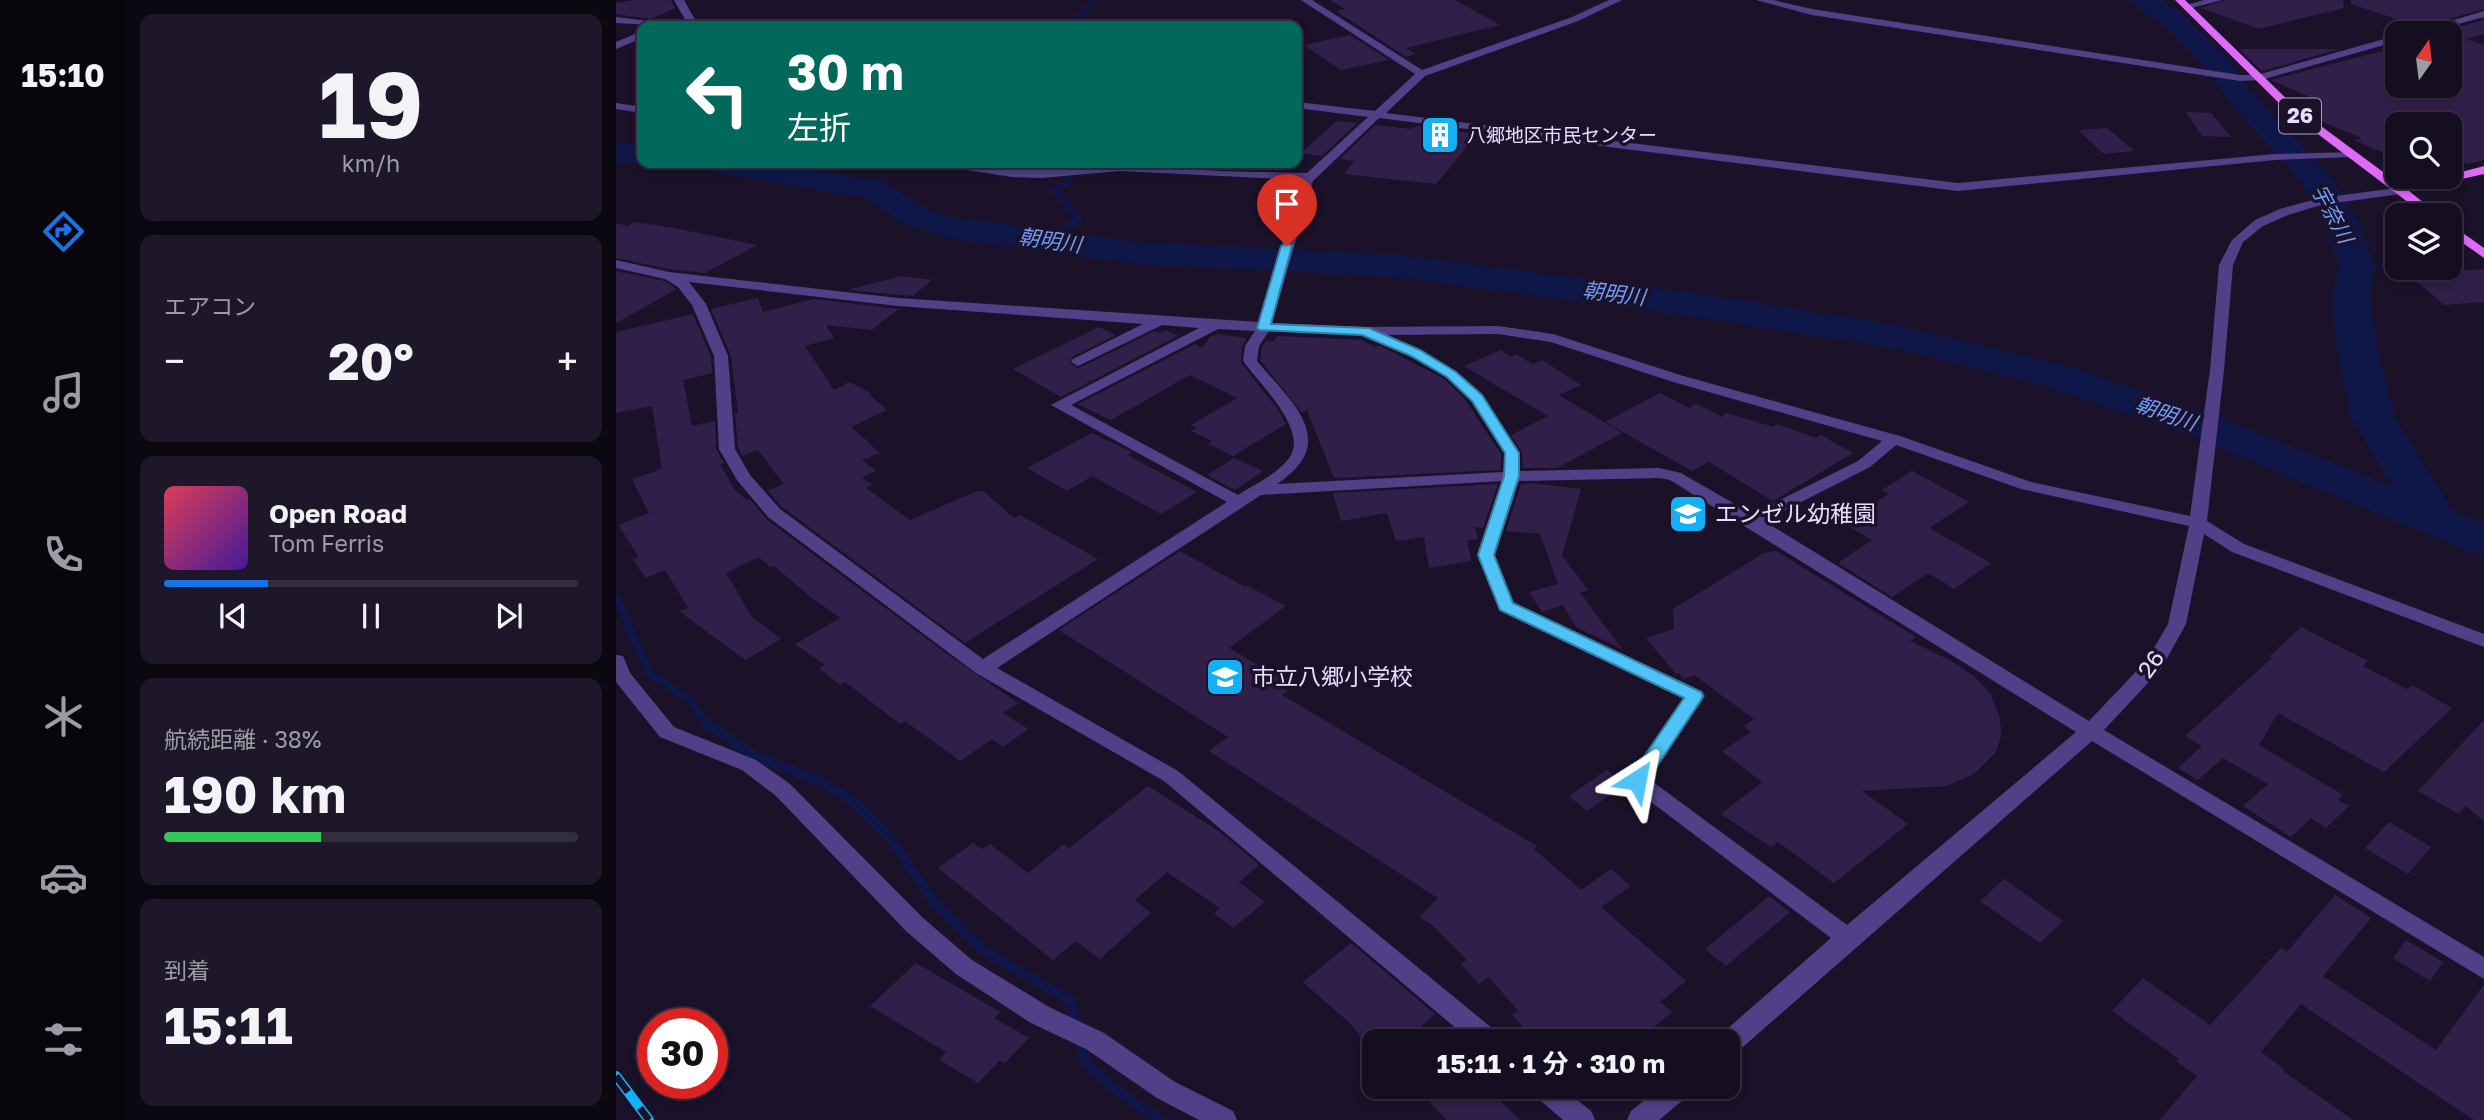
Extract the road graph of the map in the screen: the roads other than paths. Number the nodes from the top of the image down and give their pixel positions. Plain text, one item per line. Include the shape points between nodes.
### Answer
1 (679, 0) edge
2 (1306, 0) edge
3 (1617, 0) edge
4 (1761, 0) edge
5 (2217, 0) edge
6 (2184, 3) edge
7 (2484, 14) edge
8 (616, 20) edge
9 (691, 21) edge
10 (2459, 21) edge
11 (637, 23) edge
12 (637, 36) edge
13 (2385, 42) edge
14 (616, 46) edge
15 (1421, 74) junction
16 (2257, 78) junction
17 (616, 106) edge
18 (1302, 106) edge
19 (637, 109) edge
20 (1378, 115) junction
21 (2351, 155) junction
22 (975, 168) edge
23 (1120, 168) edge
24 (1120, 168) edge
25 (2484, 170) edge
26 (1308, 179) junction
27 (2400, 190) junction
28 (2417, 203) edge
29 (2462, 237) edge
30 (2484, 254) edge
31 (616, 264) edge
32 (669, 275) junction
33 (1159, 321) junction
34 (1217, 325) junction
35 (1264, 328) junction
36 (1364, 331) junction
37 (1077, 362) dead end
38 (1894, 439) junction
39 (1512, 476) junction
40 (1257, 490) junction
41 (1239, 502) junction
42 (2200, 514) junction
43 (1752, 521) junction
44 (2484, 641) edge
45 (616, 661) edge
46 (983, 668) junction
47 (2090, 731) junction
48 (1848, 938) junction
49 (2484, 969) edge
50 (1475, 1029) edge
51 (1740, 1034) edge
52 (1557, 1099) edge
53 (1665, 1099) edge
54 (1224, 1120) edge
55 (1582, 1120) edge
56 (1640, 1120) edge

1 - 9 street
2 - 15 street
3 - 15 street
4 - 16 street via 1812,12
5 - 6 street
6 - 16 main road, 26
7 - 10 street
8 - 11 street
12 - 14 street
13 - 16 street
15 - 20 street
16 - 21 main road, 26
17 - 19 street
18 - 20 street
20 - 21 street via 1958,187 2285,156
20 - 26 street
21 - 27 main road, 26
22 - 23 street via 1042,174
24 - 26 street
25 - 27 main road
26 - 35 street
27 - 28 main road, 26
27 - 42 street, 26 via 2284,212 2259,223 2238,240 2226,265
29 - 30 main road
31 - 32 street
32 - 33 street via 898,302
32 - 46 street via 699,304 721,356 727,449 743,477 774,513
33 - 34 street
33 - 37 street
34 - 35 street
34 - 41 street via 1059,405
35 - 36 street
35 - 40 street via 1252,346 1250,361 1287,407 1301,436 1301,450 1291,465
36 - 38 street via 1497,330 1553,338 1675,378
36 - 39 street via 1451,374 1477,398 1512,453
38 - 42 street via 2027,486
38 - 43 street via 1864,464
39 - 40 street
39 - 43 street via 1658,473 1675,477
39 - 48 street via 1486,555 1506,607 1695,696 1637,780
40 - 41 street
41 - 46 street
42 - 44 street via 2238,548
42 - 47 street, 26 via 2177,624 2154,664
43 - 47 street
45 - 54 street via 621,675 667,732 749,765 783,790 915,925 964,967 1069,1031 1095,1041 1166,1090
46 - 50 street via 1171,776
47 - 48 street, 26
47 - 49 street
48 - 51 street, 26
52 - 55 street
53 - 56 street

